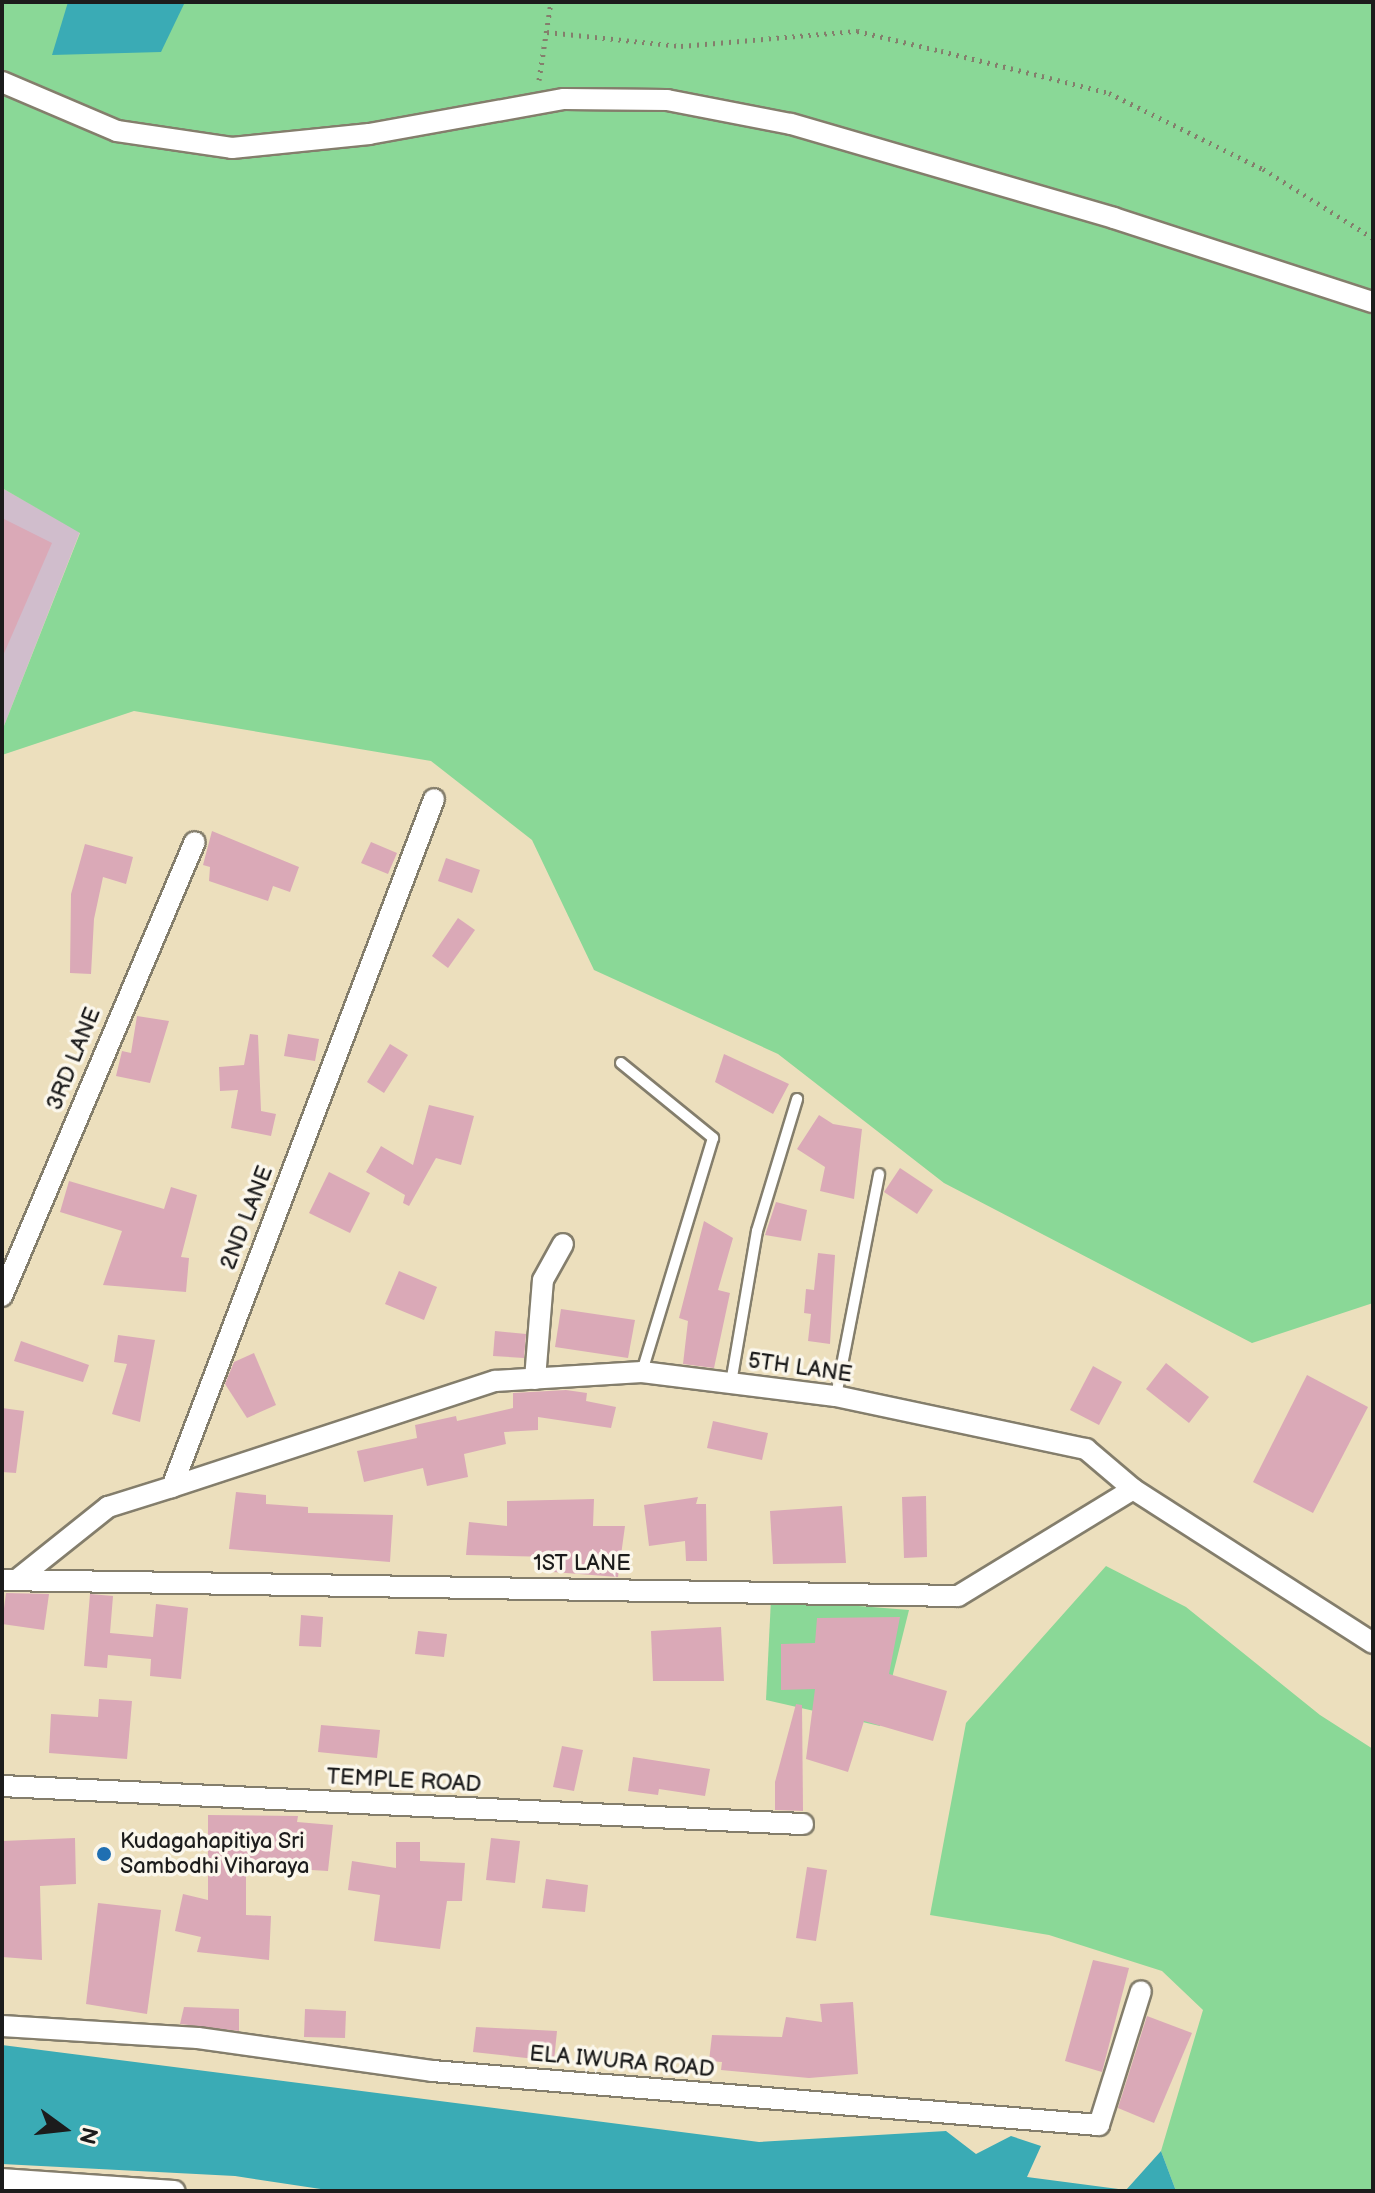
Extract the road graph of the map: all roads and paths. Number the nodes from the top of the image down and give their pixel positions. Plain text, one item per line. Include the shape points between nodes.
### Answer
1 (551, 2) edge
2 (547, 32) junction
3 (2, 82) edge
4 (534, 105) junction
5 (1373, 238) edge
6 (1373, 302) edge
7 (434, 799) dead end
8 (195, 842) dead end
9 (621, 1063) dead end
10 (797, 1099) dead end
11 (879, 1174) dead end
12 (563, 1244) dead end
13 (2, 1296) edge
14 (642, 1372) junction
15 (535, 1379) junction
16 (731, 1383) junction
17 (836, 1396) junction
18 (172, 1487) junction
19 (1133, 1489) junction
20 (10, 1579) edge
21 (1373, 1643) edge
22 (2, 1786) edge
23 (803, 1824) dead end
24 (1141, 1991) dead end
25 (2, 2026) edge
26 (2, 2179) edge
27 (175, 2191) edge

1 - 2 path
2 - 4 path
2 - 5 path via 681,46 857,31 956,54 1109,93 1263,169
3 - 4 street via 117,131 232,148 369,134
4 - 6 street via 564,99 667,100 791,124 1114,218
7 - 18 street, 2ND LANE
8 - 13 street, 3RD LANE
9 - 14 lane via 713,1138
10 - 16 lane via 757,1231
11 - 17 lane
12 - 15 street via 543,1280
14 - 15 street, 5TH LANE
14 - 16 street, 5TH LANE
15 - 18 street, 5TH LANE via 495,1381
16 - 17 street, 5TH LANE
17 - 19 street, 5TH LANE via 1086,1449
18 - 20 street via 108,1507
19 - 20 street, 1ST LANE via 958,1596
19 - 21 street, 5TH LANE
22 - 23 street, TEMPLE ROAD
24 - 25 street, ELA IWURA ROAD via 1099,2125 432,2071 198,2038
26 - 27 street

